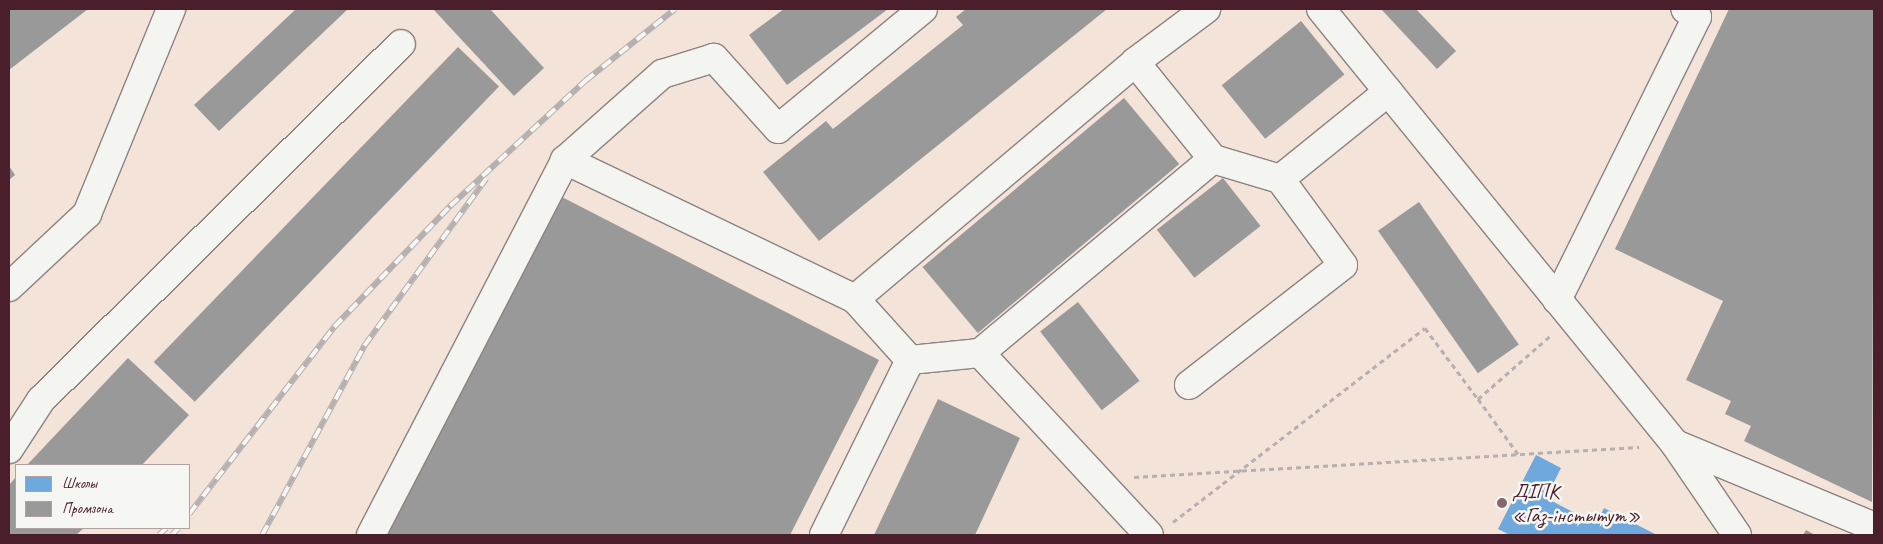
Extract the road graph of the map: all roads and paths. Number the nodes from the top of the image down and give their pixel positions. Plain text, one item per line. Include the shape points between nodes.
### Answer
1 (171, 9) edge
2 (923, 9) edge
3 (1206, 9) edge
4 (1321, 9) edge
5 (1685, 9) edge
6 (401, 44) dead end
7 (1135, 62) junction
8 (1388, 92) junction
9 (1213, 159) junction
10 (565, 160) junction
11 (1280, 179) junction
12 (9, 286) edge
13 (855, 299) junction
14 (1564, 309) junction
15 (980, 353) junction
16 (910, 360) junction
17 (1189, 385) dead end
18 (1478, 399) junction
19 (1675, 444) junction
20 (9, 449) edge
21 (1518, 454) junction
22 (1239, 471) junction
23 (1095, 479) junction
24 (1874, 527) edge
25 (1160, 529) edge
26 (371, 535) edge
27 (824, 535) edge
28 (1737, 535) edge

1 - 12 lane via 87,214
2 - 10 lane via 778,129 714,58 662,74
3 - 7 lane
4 - 8 lane
5 - 14 lane via 1696,17
6 - 20 lane via 41,400
7 - 9 lane
7 - 13 lane
8 - 11 lane
8 - 14 lane
9 - 11 lane
9 - 15 lane
10 - 13 lane
10 - 26 lane
11 - 17 lane via 1344,265
13 - 16 lane
14 - 18 path
14 - 19 lane
15 - 16 lane
15 - 23 lane
16 - 27 lane
18 - 21 path
18 - 22 path via 1425,328
19 - 21 path
19 - 24 lane
19 - 28 lane
21 - 22 path
22 - 23 path
22 - 25 path
23 - 25 lane

